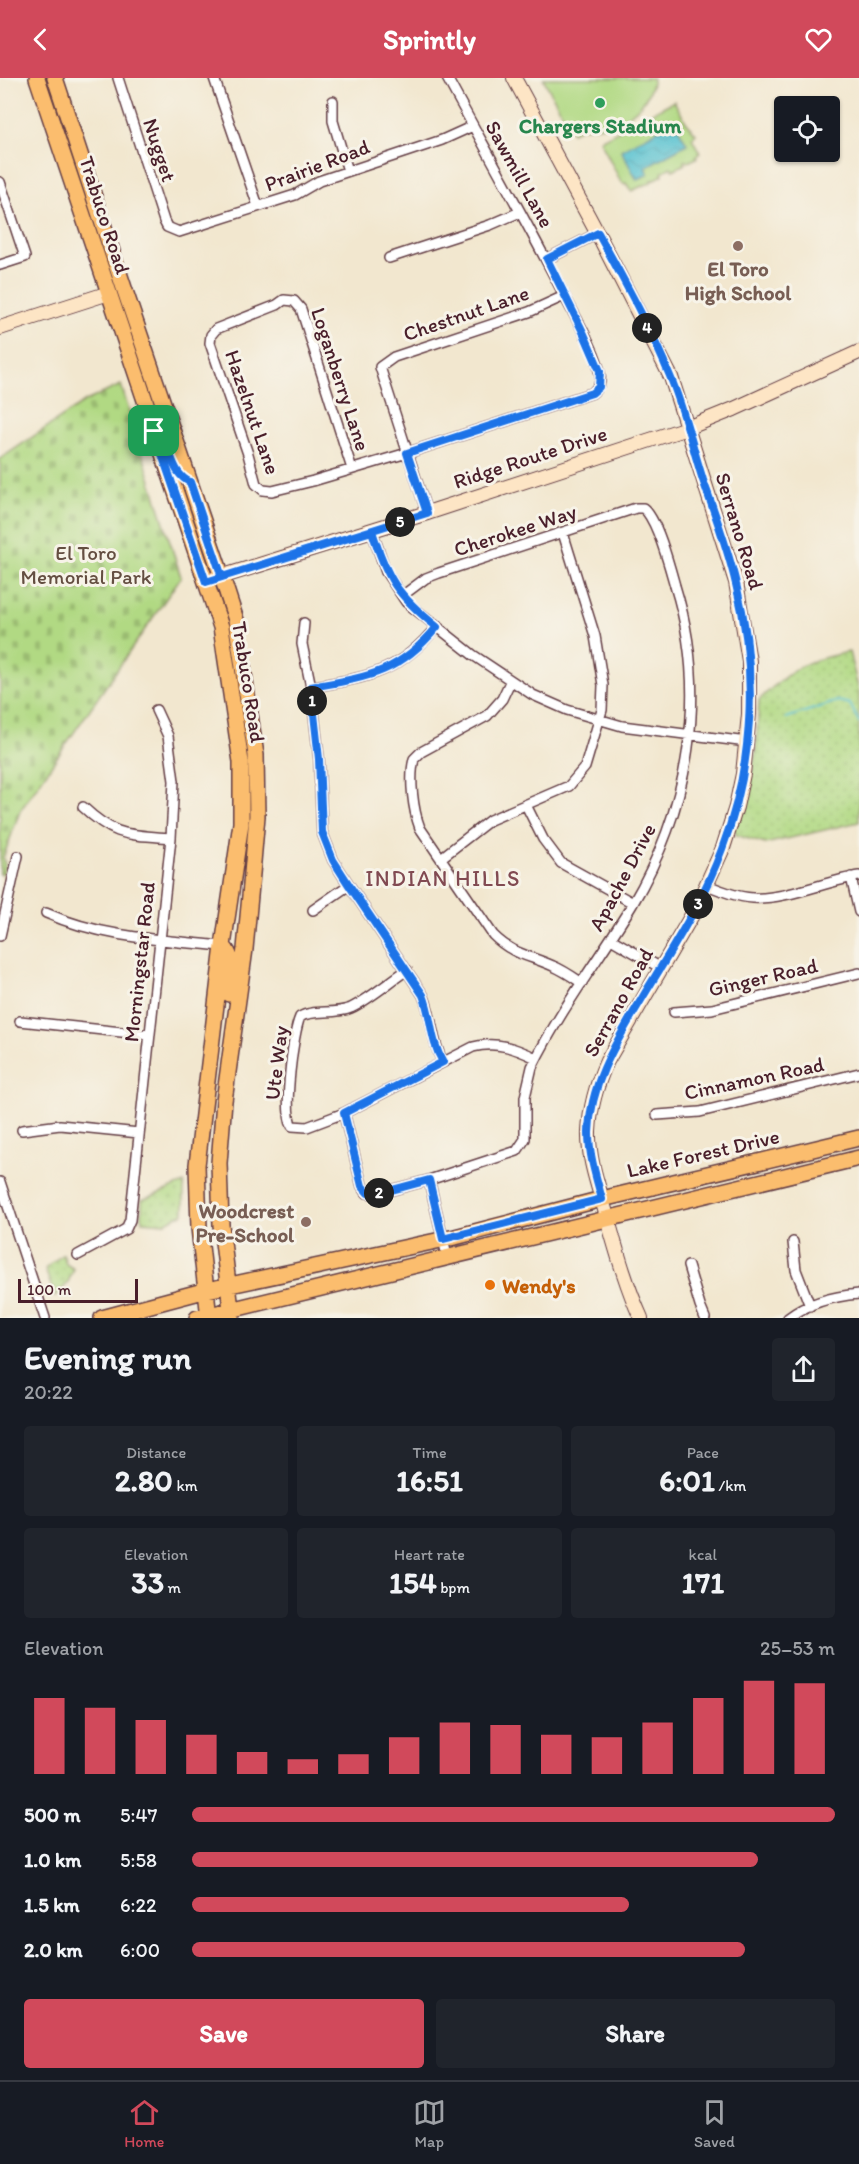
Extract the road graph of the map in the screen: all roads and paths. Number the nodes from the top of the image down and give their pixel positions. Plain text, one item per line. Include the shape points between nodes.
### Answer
1 (37, 78) edge
2 (48, 78) edge
3 (55, 78) edge
4 (118, 78) edge
5 (214, 78) edge
6 (447, 78) edge
7 (514, 78) edge
8 (333, 101) dead end
9 (473, 126) junction
10 (76, 141) junction
11 (348, 171) junction
12 (0, 182) edge
13 (4, 206) edge
14 (258, 206) junction
15 (520, 212) junction
16 (173, 231) joint
17 (598, 233) junction
18 (109, 241) junction
19 (389, 258) dead end
20 (547, 259) junction
21 (0, 265) edge
22 (109, 293) junction
23 (564, 296) junction
24 (294, 302) joint
25 (0, 328) edge
26 (859, 352) edge
27 (147, 354) junction
28 (687, 428) junction
29 (154, 431) junction
30 (407, 453) junction
31 (352, 469) junction
32 (190, 482) junction
33 (643, 508) joint
34 (427, 513) junction
35 (372, 531) junction
36 (563, 533) junction
37 (222, 577) junction
38 (206, 582) junction
39 (402, 596) junction
40 (304, 622) dead end
41 (437, 627) junction
42 (510, 682) junction
43 (311, 687) junction
44 (156, 710) dead end
45 (600, 720) junction
46 (691, 736) junction
47 (747, 742) junction
48 (526, 805) junction
49 (83, 807) dead end
50 (171, 838) junction
51 (18, 856) dead end
52 (441, 858) junction
53 (855, 877) edge
54 (349, 885) junction
55 (707, 885) junction
56 (633, 903) junction
57 (313, 910) dead end
58 (859, 912) edge
59 (46, 914) dead end
60 (0, 936) edge
61 (160, 939) junction
62 (610, 939) junction
63 (223, 946) junction
64 (660, 968) junction
65 (407, 970) junction
66 (859, 973) edge
67 (582, 983) junction
68 (674, 1012) dead end
69 (20, 1021) dead end
70 (235, 1023) junction
71 (149, 1035) junction
72 (536, 1058) junction
73 (443, 1062) junction
74 (859, 1073) edge
75 (344, 1113) junction
76 (657, 1115) dead end
77 (22, 1130) dead end
78 (139, 1133) junction
79 (859, 1138) edge
80 (859, 1158) edge
81 (429, 1180) junction
82 (0, 1182) edge
83 (602, 1199) junction
84 (608, 1218) junction
85 (443, 1239) junction
86 (793, 1242) dead end
87 (78, 1255) dead end
88 (447, 1256) junction
89 (688, 1266) dead end
90 (227, 1286) junction
91 (207, 1290) junction
92 (859, 1294) edge
93 (810, 1306) junction
94 (231, 1314) edge
95 (205, 1317) edge
96 (45, 1318) edge
97 (102, 1318) edge
98 (641, 1318) edge
99 (705, 1318) edge
100 (788, 1318) edge

1 - 22 main road, Trabuco Road
2 - 10 main road via 66,134
3 - 10 main road, Trabuco Road
4 - 16 street, Nugget via 164,221
5 - 14 street
6 - 9 street, Sawmill Lane
7 - 17 street, Serrano Road
8 - 11 street via 333,121
9 - 11 street, Prairie Road
9 - 15 street, Sawmill Lane
10 - 18 main road, Trabuco Road
11 - 14 street, Prairie Road via 295,195
12 - 13 street
13 - 21 street via 25,257
14 - 16 street, Prairie Road via 185,231
15 - 19 street
15 - 20 street, Sawmill Lane
17 - 20 street
17 - 28 street, Serrano Road via 671,377
18 - 22 main road
18 - 27 main road, Trabuco Road
20 - 23 street, Sawmill Lane
22 - 25 street
22 - 27 main road via 121,307 137,349
22 - 29 main road, Trabuco Road
23 - 30 street, Chestnut Lane via 529,312 394,357 380,367
23 - 30 street, Sawmill Lane via 600,371 599,387 592,393
24 - 31 street, Loganberry Lane via 301,309
24 - 31 street, Hazelnut Lane via 284,300 216,329 211,335 210,343 256,484 272,491
26 - 28 street, Ridge Route Drive
27 - 32 main road, Trabuco Road
28 - 34 street, Ridge Route Drive
28 - 47 street, Serrano Road via 742,609 750,685
29 - 32 main road via 166,442 179,474
29 - 38 main road, Trabuco Road
30 - 31 street
30 - 34 street
32 - 37 main road, Trabuco Road
33 - 36 street, Cherokee Way
33 - 46 street, Apache Drive via 652,517 685,623 693,689
34 - 35 street, Ridge Route Drive
35 - 37 street, Ridge Route Drive
35 - 39 street via 386,572
36 - 39 street, Cherokee Way via 426,578
36 - 45 street via 599,656 603,689
37 - 38 street, Ridge Route Drive
37 - 70 main road, Trabuco Road via 236,620 256,755 257,816
38 - 63 main road, Trabuco Road via 221,627 241,762 241,823
39 - 41 street
40 - 43 street via 302,644
41 - 42 street
41 - 43 street via 407,658 385,670
42 - 45 street via 567,710
42 - 52 street via 487,716 414,759 416,817
43 - 54 street via 322,832
44 - 50 street, Morningstar Road via 168,736 174,781
45 - 46 street
45 - 48 street via 585,767 577,778 569,786
46 - 47 street
46 - 56 street, Apache Drive via 669,828
47 - 55 street, Serrano Road via 736,807
48 - 52 street via 490,820
48 - 56 street via 543,839 561,863
49 - 50 street via 98,822 117,832
50 - 61 street, Morningstar Road
51 - 60 street
52 - 67 street via 501,943
53 - 55 street via 772,897 734,895
53 - 58 street
54 - 57 street
54 - 65 street
55 - 64 street, Serrano Road
56 - 62 street, Apache Drive
59 - 61 street via 99,932
61 - 63 street
61 - 71 street, Morningstar Road
62 - 64 street
62 - 67 street, Apache Drive
63 - 70 main road via 232,961 227,1010
63 - 91 main road, Trabuco Road via 197,1165 199,1228
64 - 83 street, Serrano Road via 607,1061 594,1097 590,1148
65 - 73 street via 428,1005 434,1045
65 - 75 street, Ute Way via 352,1008 300,1017 291,1066 289,1121 292,1126 307,1127
66 - 68 street, Ginger Road via 712,1009
67 - 72 street, Apache Drive
69 - 71 street
70 - 90 main road, Trabuco Road via 219,1162
71 - 78 street, Morningstar Road
72 - 73 street via 494,1044 473,1047
72 - 81 street, Apache Drive via 526,1087 522,1146
73 - 75 street
74 - 76 street, Cinnamon Road via 700,1112
75 - 81 street via 362,1186 368,1193
77 - 78 street via 60,1125
78 - 87 street, Morningstar Road via 126,1229
79 - 83 main road, Lake Forest Drive
80 - 84 main road, Lake Forest Drive
81 - 85 street
82 - 96 street
83 - 84 street, Serrano Road
83 - 85 main road, Lake Forest Drive
84 - 88 main road, Lake Forest Drive
84 - 98 street, Serrano Road via 621,1269
85 - 88 street
85 - 90 main road, Lake Forest Drive
86 - 93 street via 796,1270
88 - 94 main road, Lake Forest Drive
89 - 99 street
90 - 91 main road, Lake Forest Drive
90 - 94 main road, Trabuco Road
91 - 95 main road, Trabuco Road
91 - 97 main road, Lake Forest Drive
92 - 93 street via 834,1297
93 - 100 street
94 - 95 main road, Lake Forest Drive

